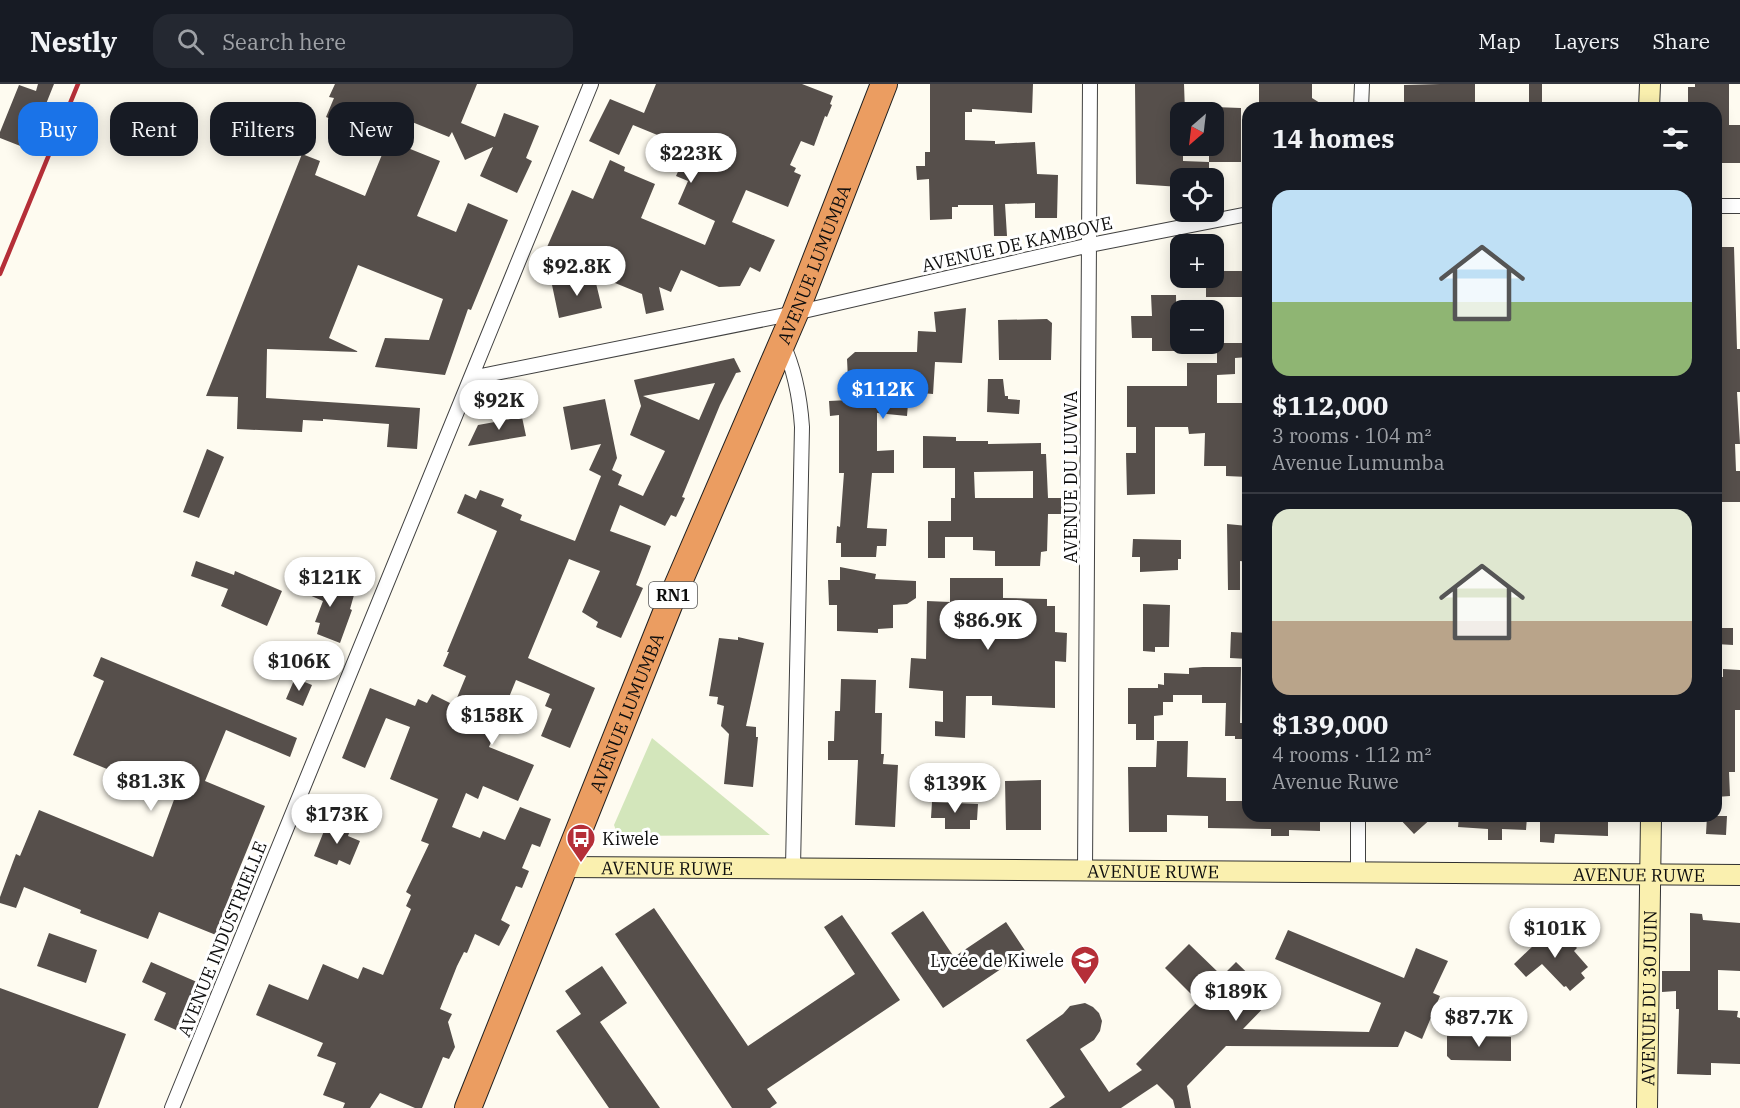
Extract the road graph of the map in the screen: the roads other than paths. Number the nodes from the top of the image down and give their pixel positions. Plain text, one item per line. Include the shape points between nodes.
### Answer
1 (591, 84) edge
2 (884, 84) edge
3 (1090, 84) edge
4 (1362, 84) edge
5 (1650, 84) edge
6 (1362, 102) edge
7 (1649, 102) edge
8 (1722, 206) edge
9 (1740, 206) edge
10 (1242, 215) edge
11 (1090, 245) junction
12 (795, 314) junction
13 (782, 342) junction
14 (471, 378) junction
15 (1358, 822) edge
16 (1651, 822) edge
17 (566, 867) junction
18 (794, 867) junction
19 (1085, 870) junction
20 (1358, 871) junction
21 (1652, 875) junction
22 (1740, 875) edge
23 (172, 1108) edge
24 (468, 1108) edge
25 (1647, 1108) edge

1 - 14 street, AVENUE INDUSTRIELLE
2 - 12 highway, AVENUE LUMUMBA / RN1
3 - 11 street, AVENUE DU LUVWA
4 - 6 street
5 - 7 street
8 - 9 street
10 - 11 street, AVENUE DE KAMBOVE
11 - 12 street, AVENUE DE KAMBOVE
11 - 19 street, AVENUE DU LUVWA
12 - 13 highway, AVENUE LUMUMBA / RN1
12 - 14 street, AVENUE DE KAMBOVE
13 - 17 highway, AVENUE LUMUMBA / RN1 via 669,605
13 - 18 street via 800,395 802,427
14 - 23 street, AVENUE INDUSTRIELLE
15 - 20 street
16 - 21 street, AVENUE DU 30 JUIN
17 - 18 street, AVENUE RUWE
17 - 24 highway, AVENUE LUMUMBA / RN1
18 - 19 street, AVENUE RUWE
19 - 20 street, AVENUE RUWE
20 - 21 street, AVENUE RUWE
21 - 22 street, AVENUE RUWE
21 - 25 street, AVENUE DU 30 JUIN

